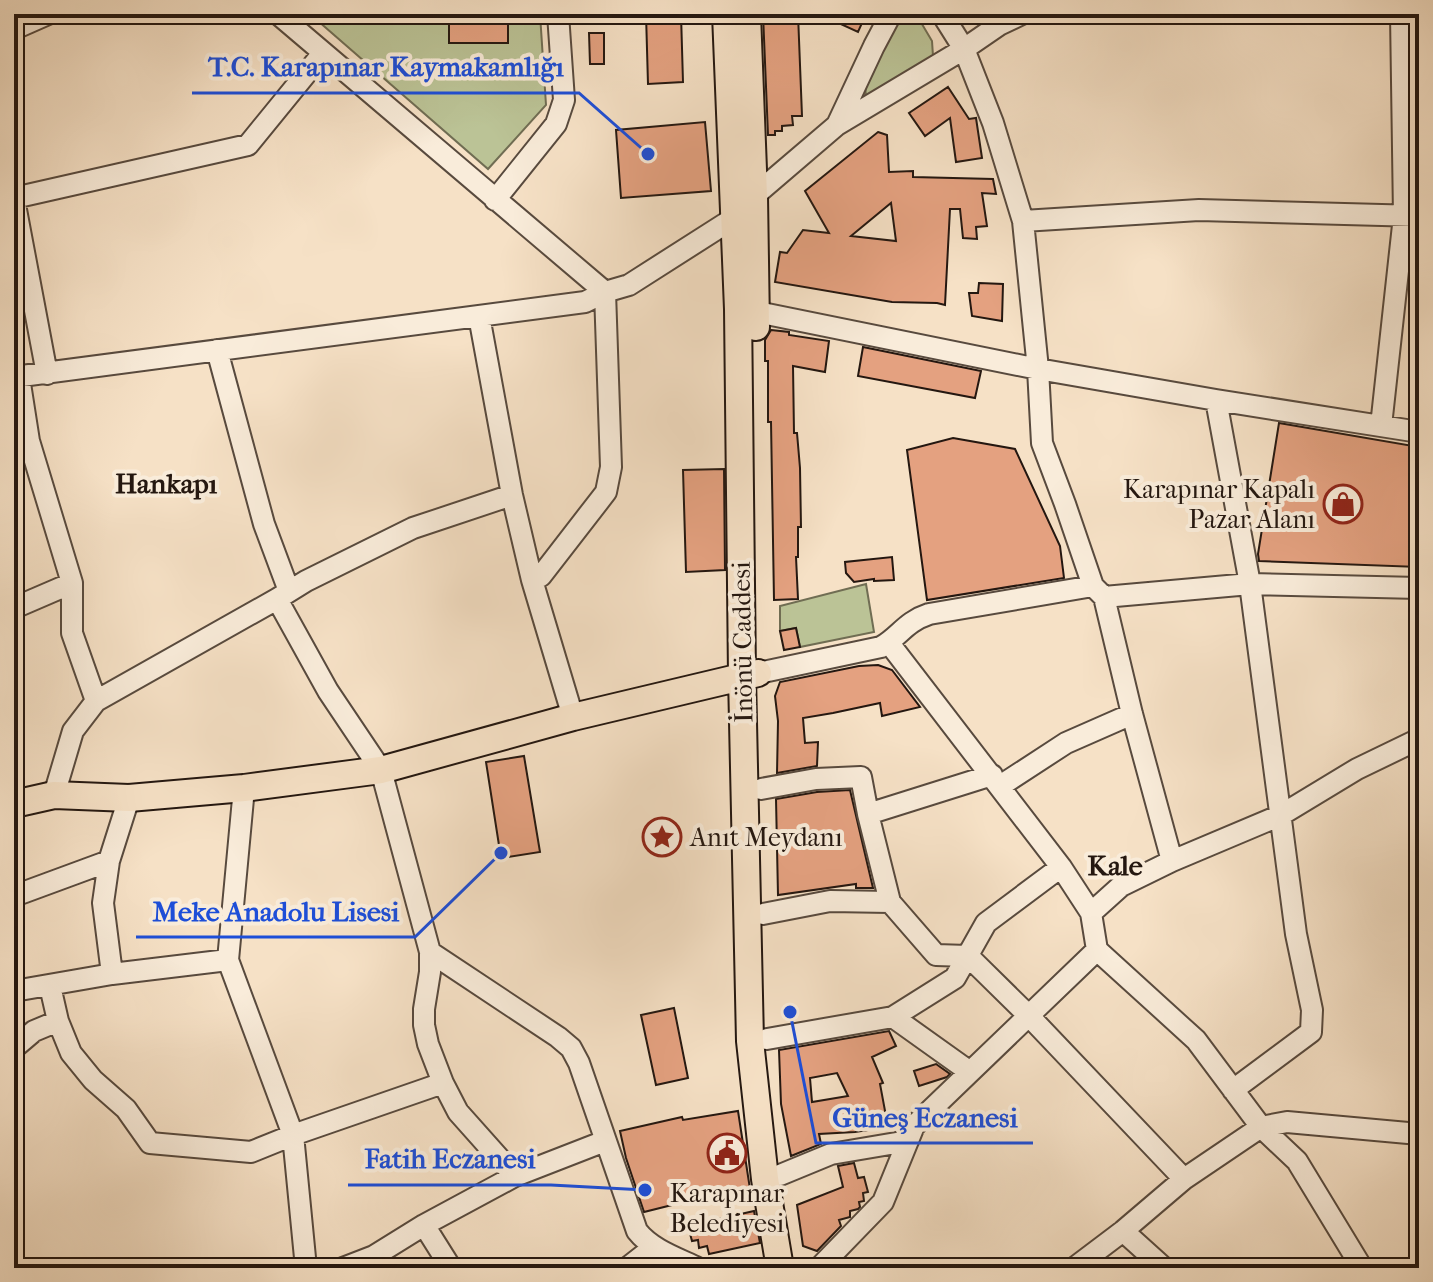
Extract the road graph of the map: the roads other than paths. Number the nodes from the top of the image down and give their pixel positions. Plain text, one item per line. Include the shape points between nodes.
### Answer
1 (48, 14) edge
2 (278, 14) edge
3 (558, 14) edge
4 (726, 14) edge
5 (747, 14) edge
6 (891, 14) edge
7 (942, 14) edge
8 (1022, 14) edge
9 (1401, 14) edge
10 (14, 29) edge
11 (964, 49) junction
12 (323, 53) junction
13 (837, 125) junction
14 (754, 196) junction
15 (14, 198) edge
16 (495, 200) junction
17 (1412, 216) edge
18 (734, 218) junction
19 (1023, 221) junction
20 (605, 292) junction
21 (746, 310) junction
22 (479, 316) junction
23 (217, 350) junction
24 (1038, 369) junction
25 (47, 374) junction
26 (17, 377) edge
27 (1216, 400) junction
28 (1381, 426) junction
29 (1419, 432) edge
30 (512, 495) junction
31 (532, 580) junction
32 (72, 583) junction
33 (1250, 584) junction
34 (1419, 588) edge
35 (1099, 592) junction
36 (283, 595) junction
37 (14, 608) edge
38 (889, 643) junction
39 (750, 674) junction
40 (96, 701) junction
41 (1132, 714) junction
42 (573, 717) junction
43 (1419, 739) edge
44 (381, 770) junction
45 (996, 780) junction
46 (244, 788) junction
47 (761, 789) junction
48 (54, 795) junction
49 (129, 798) junction
50 (14, 804) edge
51 (868, 814) junction
52 (1281, 815) junction
53 (109, 861) junction
54 (1172, 861) junction
55 (1061, 867) junction
56 (14, 896) edge
57 (890, 902) junction
58 (1091, 913) junction
59 (763, 914) junction
60 (1097, 950) junction
61 (430, 952) junction
62 (968, 956) junction
63 (228, 960) junction
64 (112, 974) junction
65 (50, 986) junction
66 (14, 991) edge
67 (893, 1017) junction
68 (1030, 1017) junction
69 (58, 1021) junction
70 (767, 1039) junction
71 (14, 1048) edge
72 (970, 1072) junction
73 (443, 1083) junction
74 (1233, 1090) junction
75 (1261, 1127) junction
76 (1419, 1134) edge
77 (293, 1135) junction
78 (605, 1141) junction
79 (908, 1141) junction
80 (780, 1175) junction
81 (515, 1176) junction
82 (1184, 1179) junction
83 (424, 1225) junction
84 (1123, 1231) junction
85 (654, 1247) junction
86 (306, 1268) edge
87 (343, 1268) edge
88 (451, 1268) edge
89 (627, 1268) edge
90 (698, 1268) edge
91 (780, 1268) edge
92 (796, 1268) edge
93 (819, 1268) edge
94 (1074, 1268) edge
95 (1164, 1268) edge
96 (1362, 1268) edge

1 - 10 street
2 - 12 street
3 - 16 street via 564,100 556,124
4 - 18 main road, İnönü Caddesi
5 - 14 main road, İnönü Caddesi
6 - 13 street
7 - 11 street
8 - 11 street
9 - 17 street
11 - 13 street
11 - 19 street
12 - 15 street via 248,145
12 - 16 street
13 - 14 street
14 - 18 street
14 - 21 main road, İnönü Caddesi
15 - 25 street
16 - 20 street
17 - 19 street via 1199,210
17 - 28 street
18 - 20 street via 629,285
18 - 21 main road, İnönü Caddesi
19 - 24 street
20 - 22 street via 585,302
20 - 31 street via 611,467 606,492 541,576
21 - 24 street
21 - 39 main road, İnönü Caddesi
22 - 23 street
22 - 30 street
23 - 25 street
23 - 36 street
24 - 27 street
24 - 35 street via 1042,443
25 - 26 street
26 - 32 street via 29,441
27 - 28 street
27 - 33 street
28 - 29 street
30 - 31 street
30 - 36 street via 413,528
31 - 42 street
32 - 37 street
32 - 40 street via 72,633
33 - 34 street
33 - 35 street
33 - 52 street
35 - 38 street via 929,614 905,626
35 - 41 street
36 - 40 street
36 - 44 street via 328,691
38 - 39 street
38 - 45 street
39 - 42 main road
39 - 47 main road, İnönü Caddesi
39 - 91 main road, İnönü Caddesi via 750,1041
40 - 48 street via 73,731
41 - 45 street
41 - 54 street
42 - 44 main road
43 - 52 street
44 - 46 main road
44 - 61 street
45 - 51 street
45 - 55 street
46 - 49 main road
46 - 63 street
47 - 51 street via 861,777
47 - 59 main road, İnönü Caddesi
48 - 49 main road
48 - 50 main road
49 - 53 street
51 - 57 street
52 - 54 street
52 - 74 street via 1312,1010 1311,1032
53 - 56 street
53 - 64 street via 103,903
54 - 58 street via 1121,886
55 - 58 street
55 - 62 street via 986,923
57 - 59 street via 830,901
57 - 62 street via 936,955
58 - 60 street
59 - 70 main road, İnönü Caddesi
60 - 68 street
60 - 74 street via 1196,1040
61 - 73 street via 424,1025
61 - 78 street via 571,1048
62 - 67 street via 955,978
62 - 68 street
63 - 64 street
63 - 77 street
64 - 65 street
65 - 66 street
65 - 69 street
67 - 70 street
67 - 72 street
68 - 72 street
68 - 82 street
69 - 71 street via 34,1031
69 - 77 street via 71,1053 126,1109 150,1143 251,1152
70 - 80 main road, İnönü Caddesi
72 - 79 street via 914,1126
73 - 77 street
73 - 81 street via 458,1112
74 - 75 street
75 - 76 street via 1287,1122
75 - 82 street
75 - 96 street via 1297,1161
77 - 86 street
78 - 81 street
78 - 85 street via 633,1222
79 - 80 street via 831,1154
79 - 93 street via 883,1202
80 - 92 main road, İnönü Caddesi
81 - 83 street
82 - 84 street
83 - 87 street
83 - 88 street
84 - 94 street
84 - 95 street
85 - 89 street
85 - 90 street

